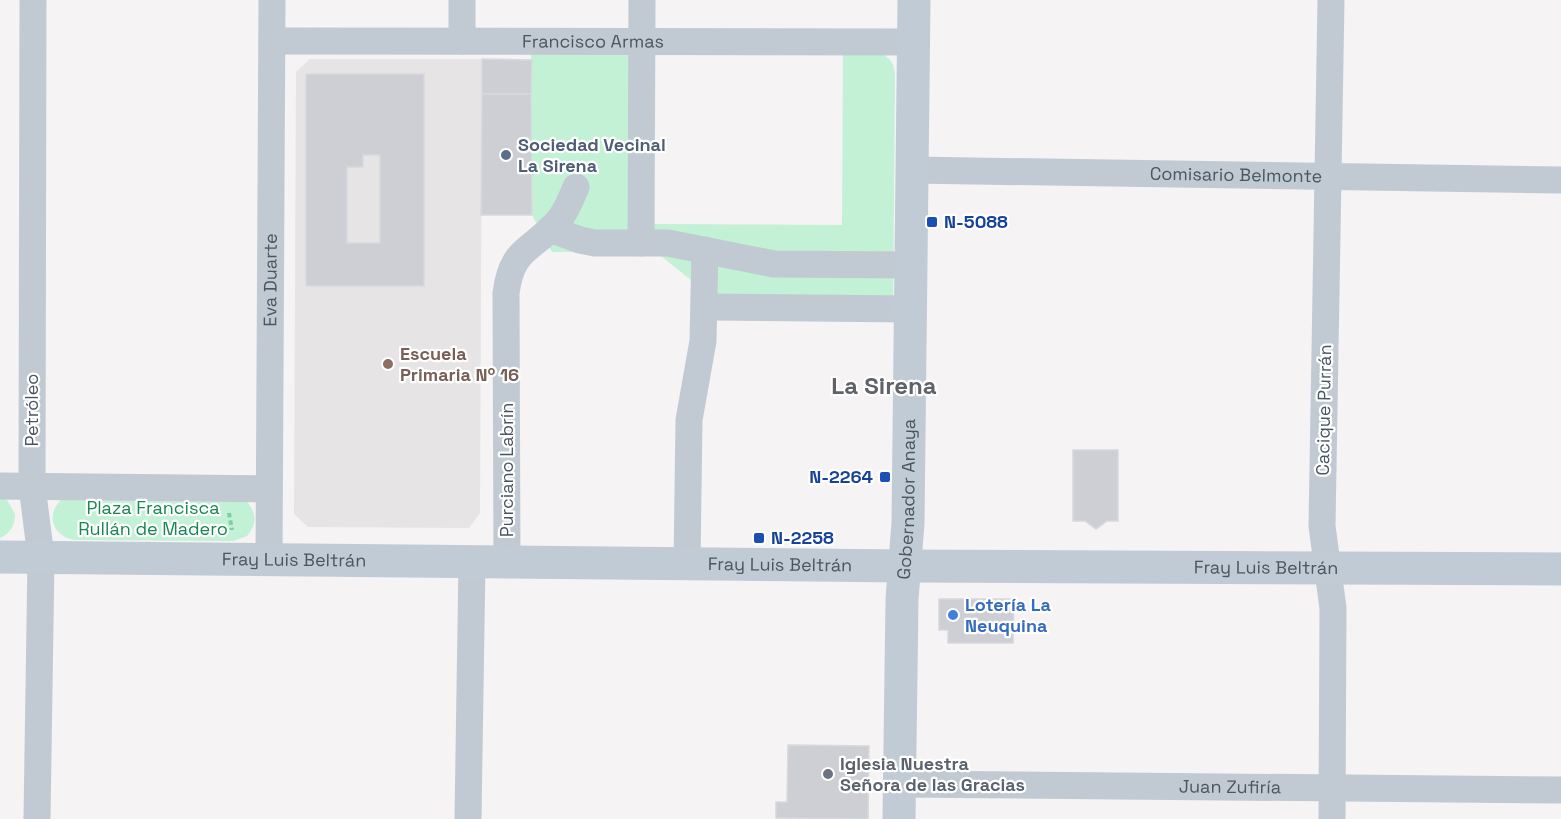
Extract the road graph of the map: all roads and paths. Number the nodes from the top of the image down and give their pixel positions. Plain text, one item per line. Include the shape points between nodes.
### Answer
1 (33, 0) edge
2 (272, 0) edge
3 (462, 0) edge
4 (642, 0) edge
5 (914, 0) edge
6 (1331, 0) edge
7 (272, 41) junction
8 (462, 41) junction
9 (642, 42) junction
10 (913, 42) junction
11 (912, 170) junction
12 (1328, 177) junction
13 (1561, 180) edge
14 (576, 187) dead end
15 (550, 229) junction
16 (641, 243) junction
17 (705, 250) junction
18 (911, 265) junction
19 (705, 307) junction
20 (910, 309) junction
21 (0, 486) edge
22 (32, 486) junction
23 (269, 489) junction
24 (0, 557) edge
25 (41, 558) junction
26 (269, 560) junction
27 (472, 561) junction
28 (507, 562) junction
29 (687, 564) junction
30 (905, 566) junction
31 (1328, 567) junction
32 (1561, 569) edge
33 (900, 784) junction
34 (1332, 788) junction
35 (1561, 790) edge
36 (37, 819) edge
37 (468, 819) edge
38 (899, 819) edge
39 (1332, 819) edge

1 - 22 street, Petróleo
2 - 7 street, Eva Duarte
3 - 8 street
4 - 9 street
5 - 10 main road, Gobernador Anaya
6 - 12 street, Cacique Purrán
7 - 8 street, Francisco Armas
7 - 23 street, Eva Duarte
8 - 9 street, Francisco Armas
9 - 10 street, Francisco Armas
9 - 16 street
10 - 11 main road, Gobernador Anaya
11 - 12 street, Comisario Belmonte
11 - 18 main road, Gobernador Anaya
12 - 13 street, Comisario Belmonte
12 - 31 street, Cacique Purrán via 1322,526
14 - 15 street, Purciano Labrín via 565,213
15 - 16 street via 595,243
15 - 28 street, Purciano Labrín via 515,260 506,293
16 - 17 street
17 - 18 street via 774,264
17 - 19 street
18 - 20 main road, Gobernador Anaya
19 - 20 street
19 - 29 street via 689,420
20 - 30 main road, Gobernador Anaya
21 - 22 street
22 - 23 street
22 - 25 street, Petróleo
23 - 26 street, Eva Duarte
24 - 25 main road, Fray Luis Beltrán
25 - 26 main road, Fray Luis Beltrán
25 - 36 street, Petróleo
26 - 27 main road, Fray Luis Beltrán
27 - 28 main road, Fray Luis Beltrán
27 - 37 street
28 - 29 main road, Fray Luis Beltrán
29 - 30 main road, Fray Luis Beltrán
30 - 31 main road, Fray Luis Beltrán
30 - 33 main road, Gobernador Anaya
31 - 32 main road, Fray Luis Beltrán
31 - 34 street, Cacique Purrán via 1334,619
33 - 34 street, Juan Zufiría
33 - 38 main road, Gobernador Anaya
34 - 35 street, Juan Zufiría
34 - 39 street, Cacique Purrán

